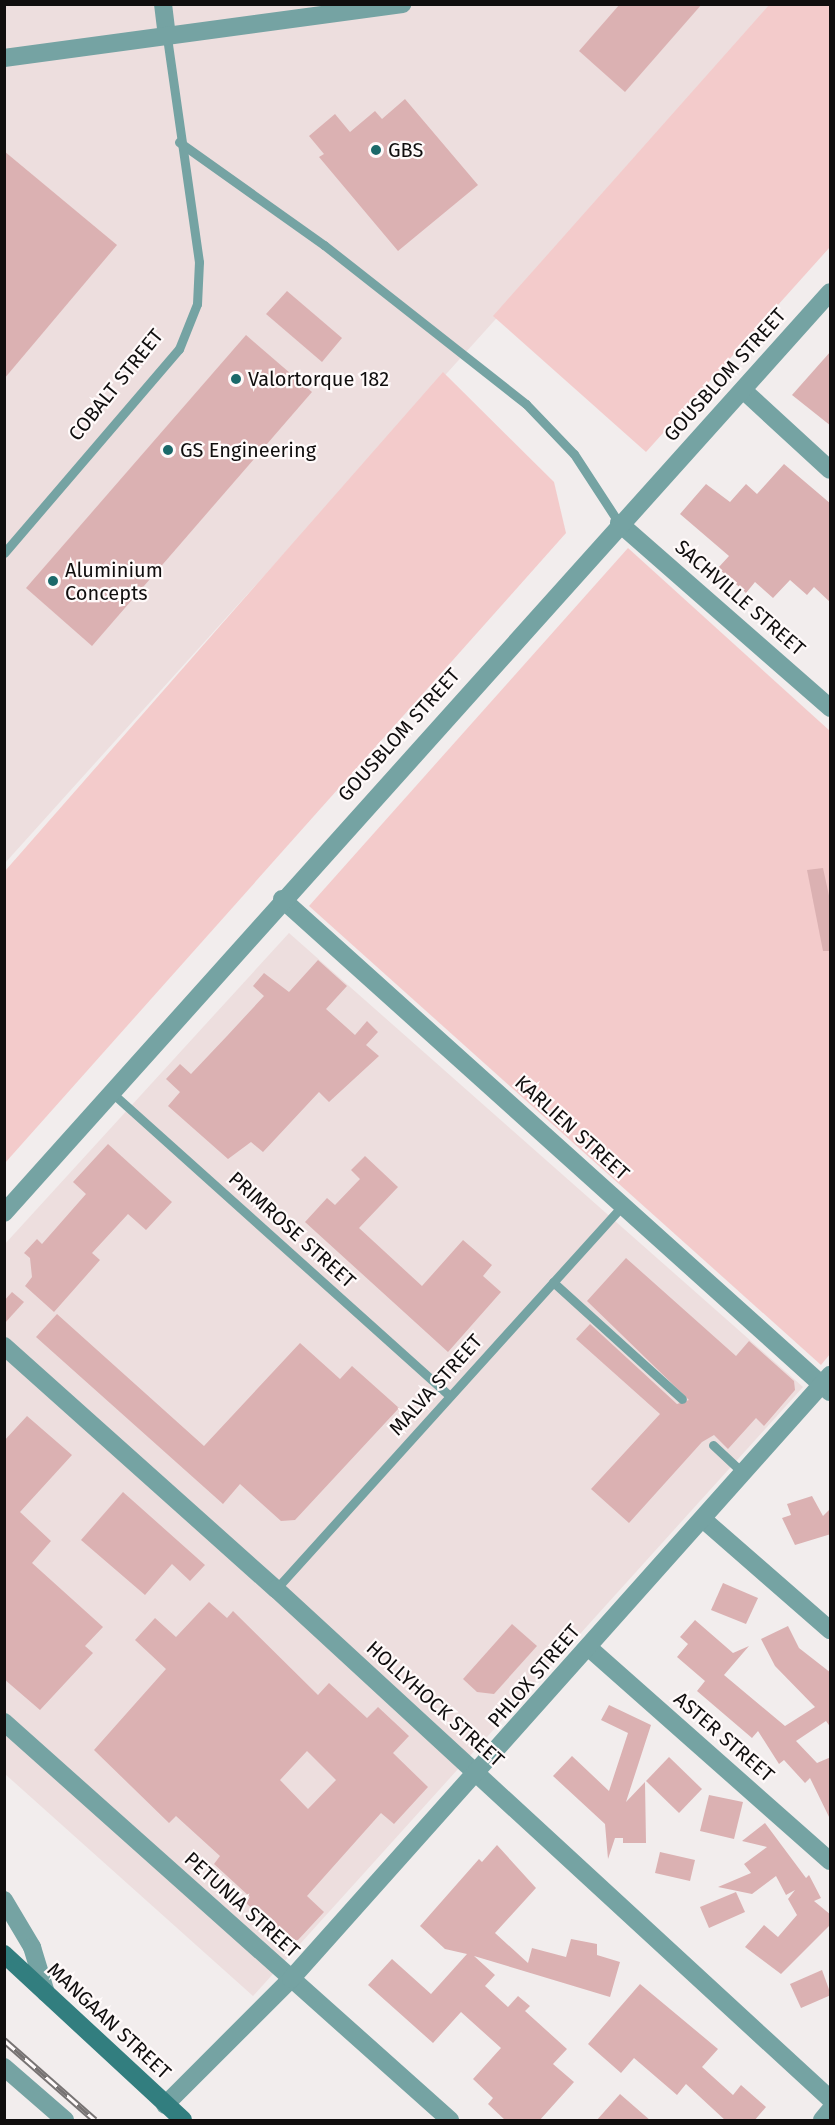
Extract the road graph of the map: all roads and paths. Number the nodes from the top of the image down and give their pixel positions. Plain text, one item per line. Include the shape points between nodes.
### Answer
1 (162, 4) edge
2 (402, 4) edge
3 (167, 36) junction
4 (4, 58) edge
5 (179, 142) junction
6 (831, 292) edge
7 (743, 390) junction
8 (831, 470) edge
9 (619, 523) junction
10 (4, 553) edge
11 (831, 708) edge
12 (282, 899) junction
13 (111, 1092) junction
14 (623, 1205) junction
15 (4, 1213) edge
16 (553, 1282) junction
17 (4, 1346) edge
18 (828, 1384) edge
19 (450, 1396) junction
20 (682, 1400) dead end
21 (713, 1445) dead end
22 (745, 1475) junction
23 (705, 1521) junction
24 (276, 1589) junction
25 (831, 1630) edge
26 (588, 1647) junction
27 (4, 1722) edge
28 (478, 1773) junction
29 (831, 1861) edge
30 (4, 1900) edge
31 (4, 1954) edge
32 (291, 1979) junction
33 (46, 1993) junction
34 (4, 2067) edge
35 (831, 2099) edge
36 (165, 2105) junction
37 (831, 2110) edge
38 (65, 2121) edge
39 (183, 2121) edge
40 (450, 2121) edge
41 (822, 2121) edge

1 - 3 street, COBALT STREET
2 - 3 street
3 - 4 street
3 - 5 lane, COBALT STREET
5 - 9 lane via 324,245 526,404 574,454
5 - 10 lane, COBALT STREET via 199,262 197,304 179,349
6 - 7 street, GOUSBLOM STREET
7 - 8 street
7 - 9 street, GOUSBLOM STREET
9 - 11 street, SACHVILLE STREET
9 - 12 street, GOUSBLOM STREET
12 - 13 street, GOUSBLOM STREET
12 - 14 street, KARLIEN STREET
13 - 15 street, GOUSBLOM STREET
13 - 19 lane, PRIMROSE STREET
14 - 16 lane, MALVA STREET
14 - 18 street, KARLIEN STREET
16 - 19 lane, MALVA STREET
16 - 20 lane
17 - 24 street, HOLLYHOCK STREET
18 - 22 street, PHLOX STREET
19 - 24 lane, MALVA STREET
21 - 22 lane
22 - 23 street, PHLOX STREET
23 - 25 street
23 - 26 street, PHLOX STREET
24 - 28 street, HOLLYHOCK STREET
26 - 28 street, PHLOX STREET
26 - 29 street, ASTER STREET
27 - 32 street, PETUNIA STREET
28 - 32 street, PHLOX STREET
28 - 35 street, HOLLYHOCK STREET
30 - 33 street via 32,1947
31 - 33 street, MANGAAN STREET
32 - 36 street, PHLOX STREET
32 - 40 street, PETUNIA STREET
33 - 36 street, MANGAAN STREET
34 - 38 street
36 - 39 street, MANGAAN STREET
37 - 41 street

